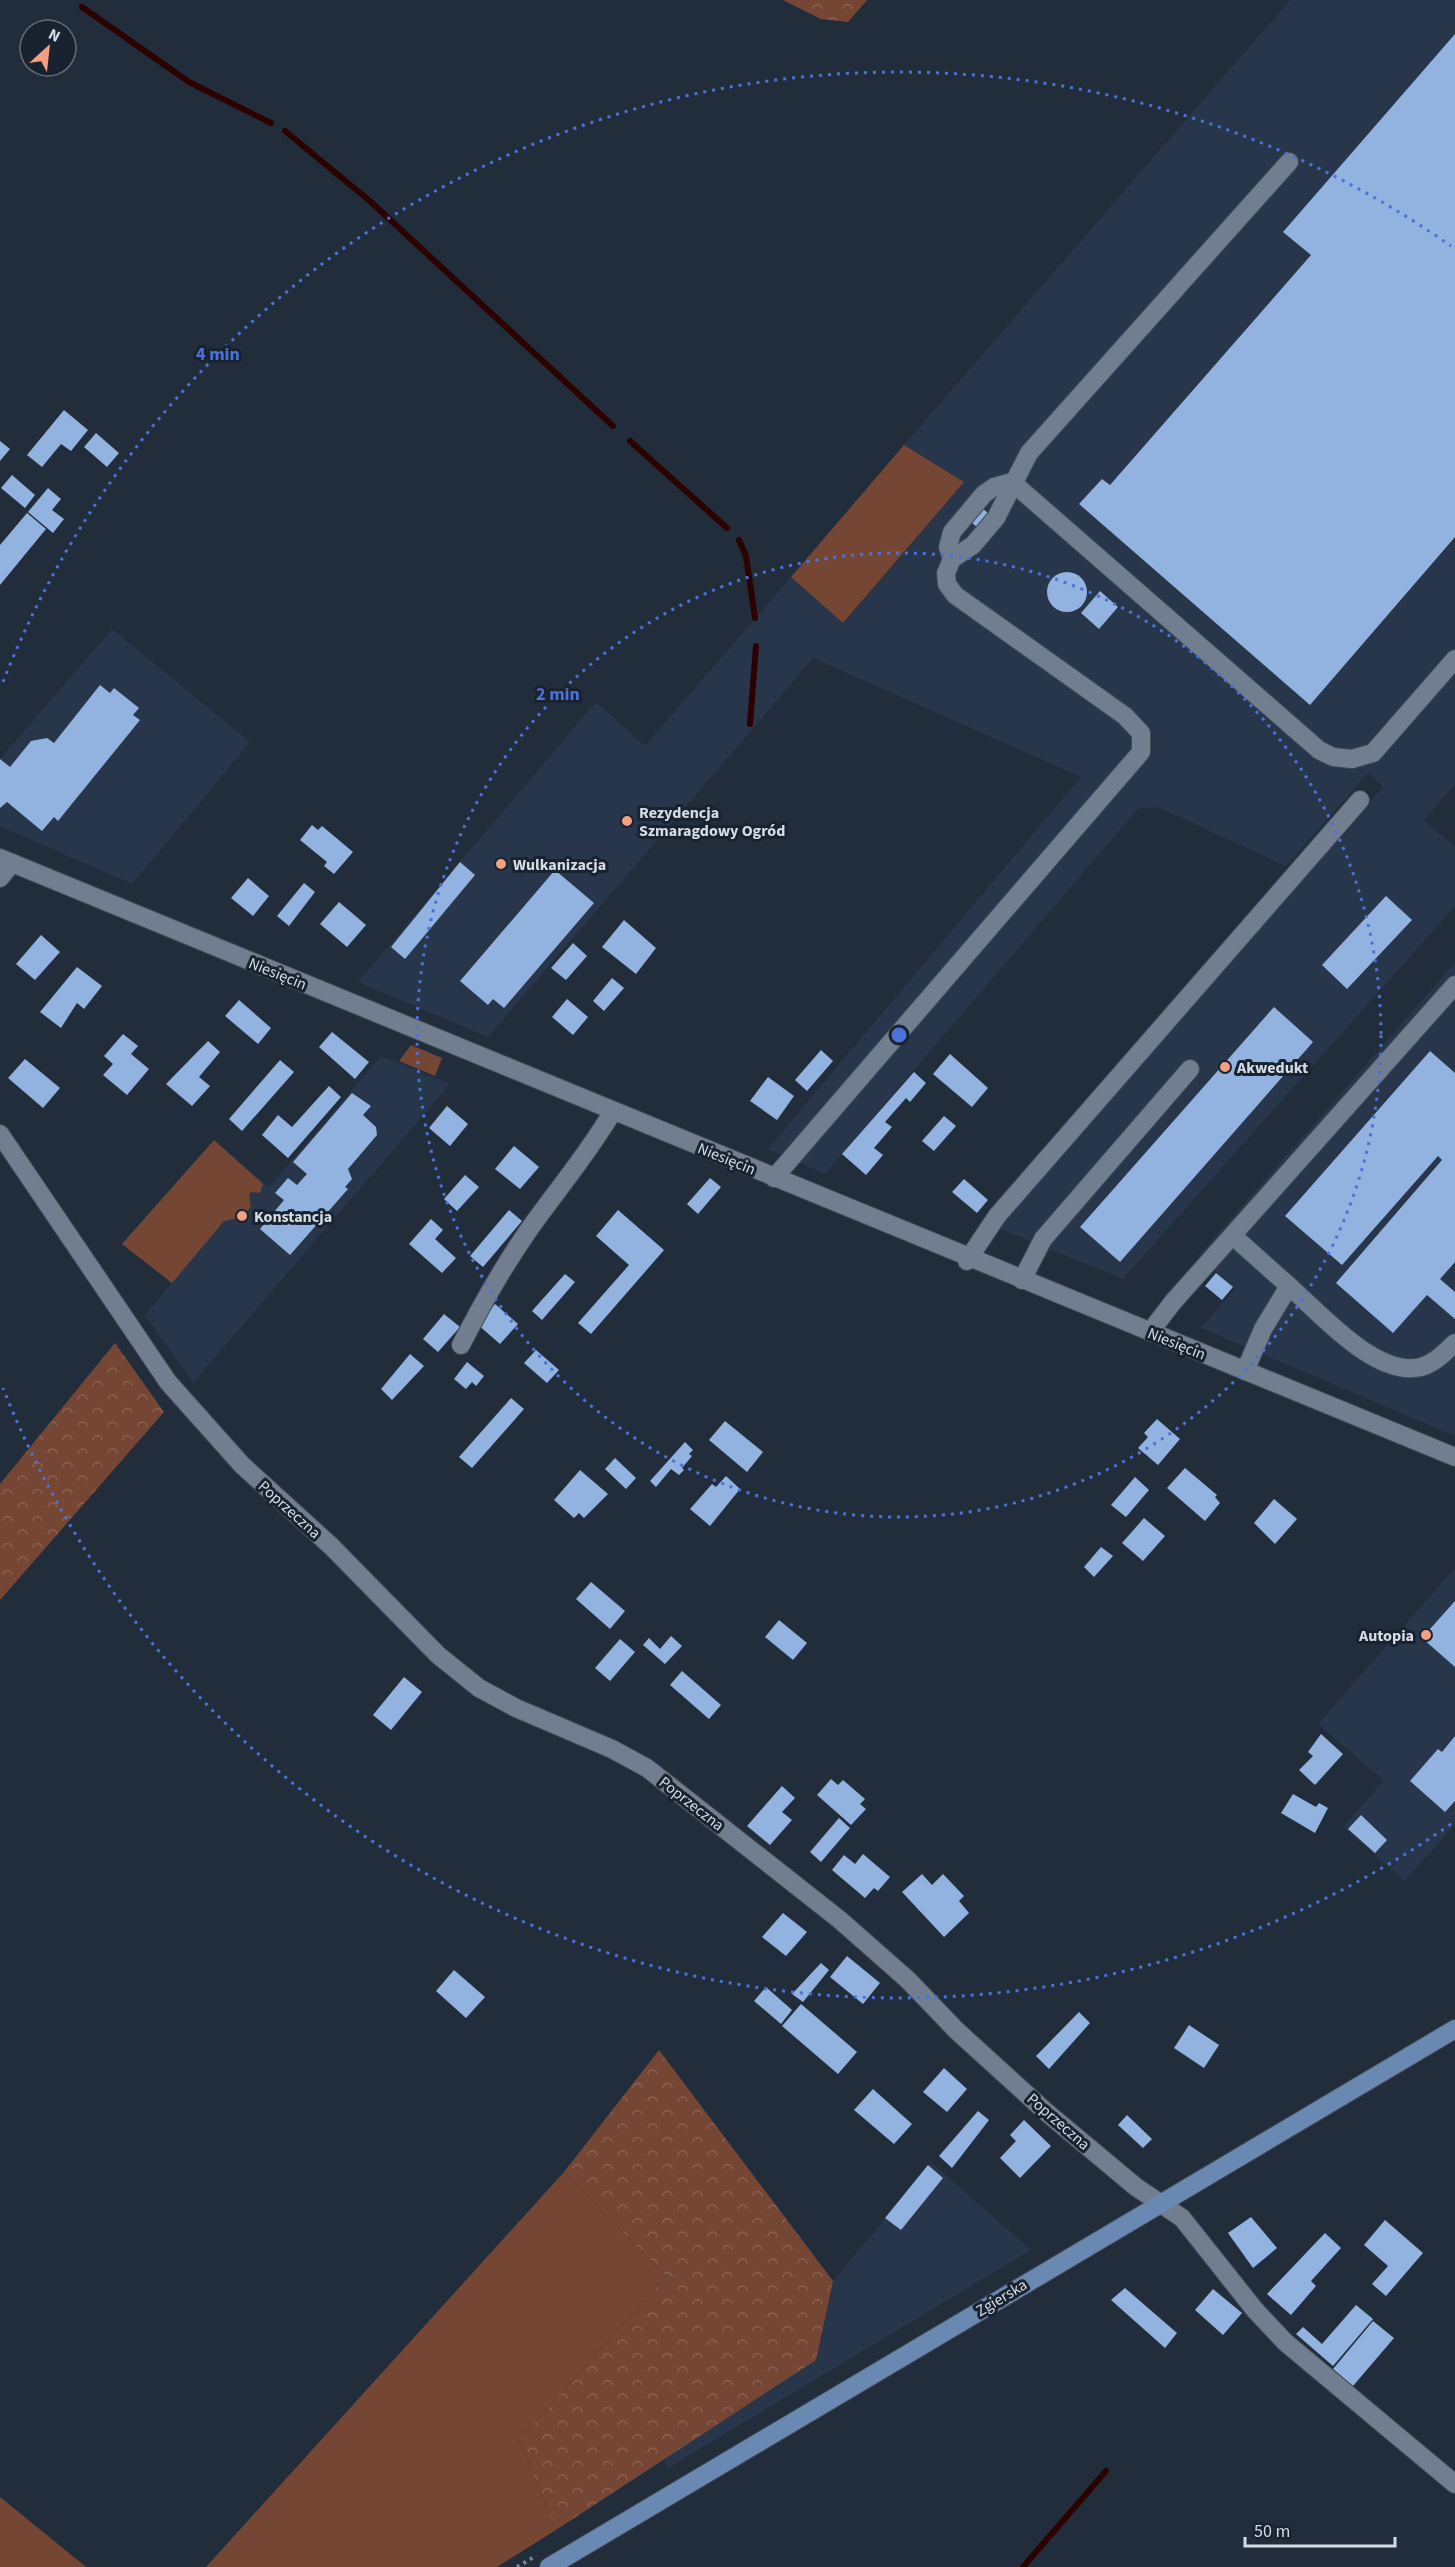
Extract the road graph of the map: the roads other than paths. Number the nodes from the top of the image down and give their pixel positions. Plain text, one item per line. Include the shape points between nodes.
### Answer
1 (1289, 162) dead end
2 (1012, 482) junction
3 (952, 559) junction
4 (1455, 659) edge
5 (1360, 800) dead end
6 (6, 860) edge
7 (0, 878) edge
8 (1455, 985) edge
9 (1190, 1069) dead end
10 (613, 1112) junction
11 (0, 1134) edge
12 (774, 1178) junction
13 (1233, 1236) junction
14 (968, 1260) junction
15 (1022, 1280) junction
16 (1289, 1286) junction
17 (1150, 1332) junction
18 (1455, 1343) edge
19 (461, 1345) dead end
20 (1245, 1371) junction
21 (1455, 1457) edge
22 (1455, 2029) edge
23 (1160, 2203) junction
24 (1455, 2484) edge
25 (549, 2567) edge

1 - 2 street via 1029,453
2 - 3 street via 996,519 973,545
2 - 3 street via 984,494 952,532 948,547
2 - 4 street via 1319,750 1333,757 1352,759 1373,753
3 - 12 street via 946,573 947,584 955,595 1125,716 1141,734 1141,752
5 - 14 street via 997,1216
6 - 7 street
6 - 10 street, Niesięcin
8 - 13 street
9 - 15 street via 1043,1239
10 - 12 street, Niesięcin
10 - 19 street via 597,1141 510,1258
11 - 23 street, Poprzeczna via 168,1382 242,1465 331,1546 438,1655 478,1688 647,1768 840,1920 1045,2111
12 - 14 street, Niesięcin
13 - 16 street
13 - 17 street
14 - 15 street, Niesięcin
15 - 17 street, Niesięcin
16 - 18 street via 1365,1352 1394,1366 1422,1366
16 - 20 street via 1263,1329
17 - 20 street, Niesięcin
20 - 21 street, Niesięcin
22 - 23 main road, Zgierska
23 - 24 street, Poprzeczna via 1182,2218 1285,2342
23 - 25 main road, Zgierska

